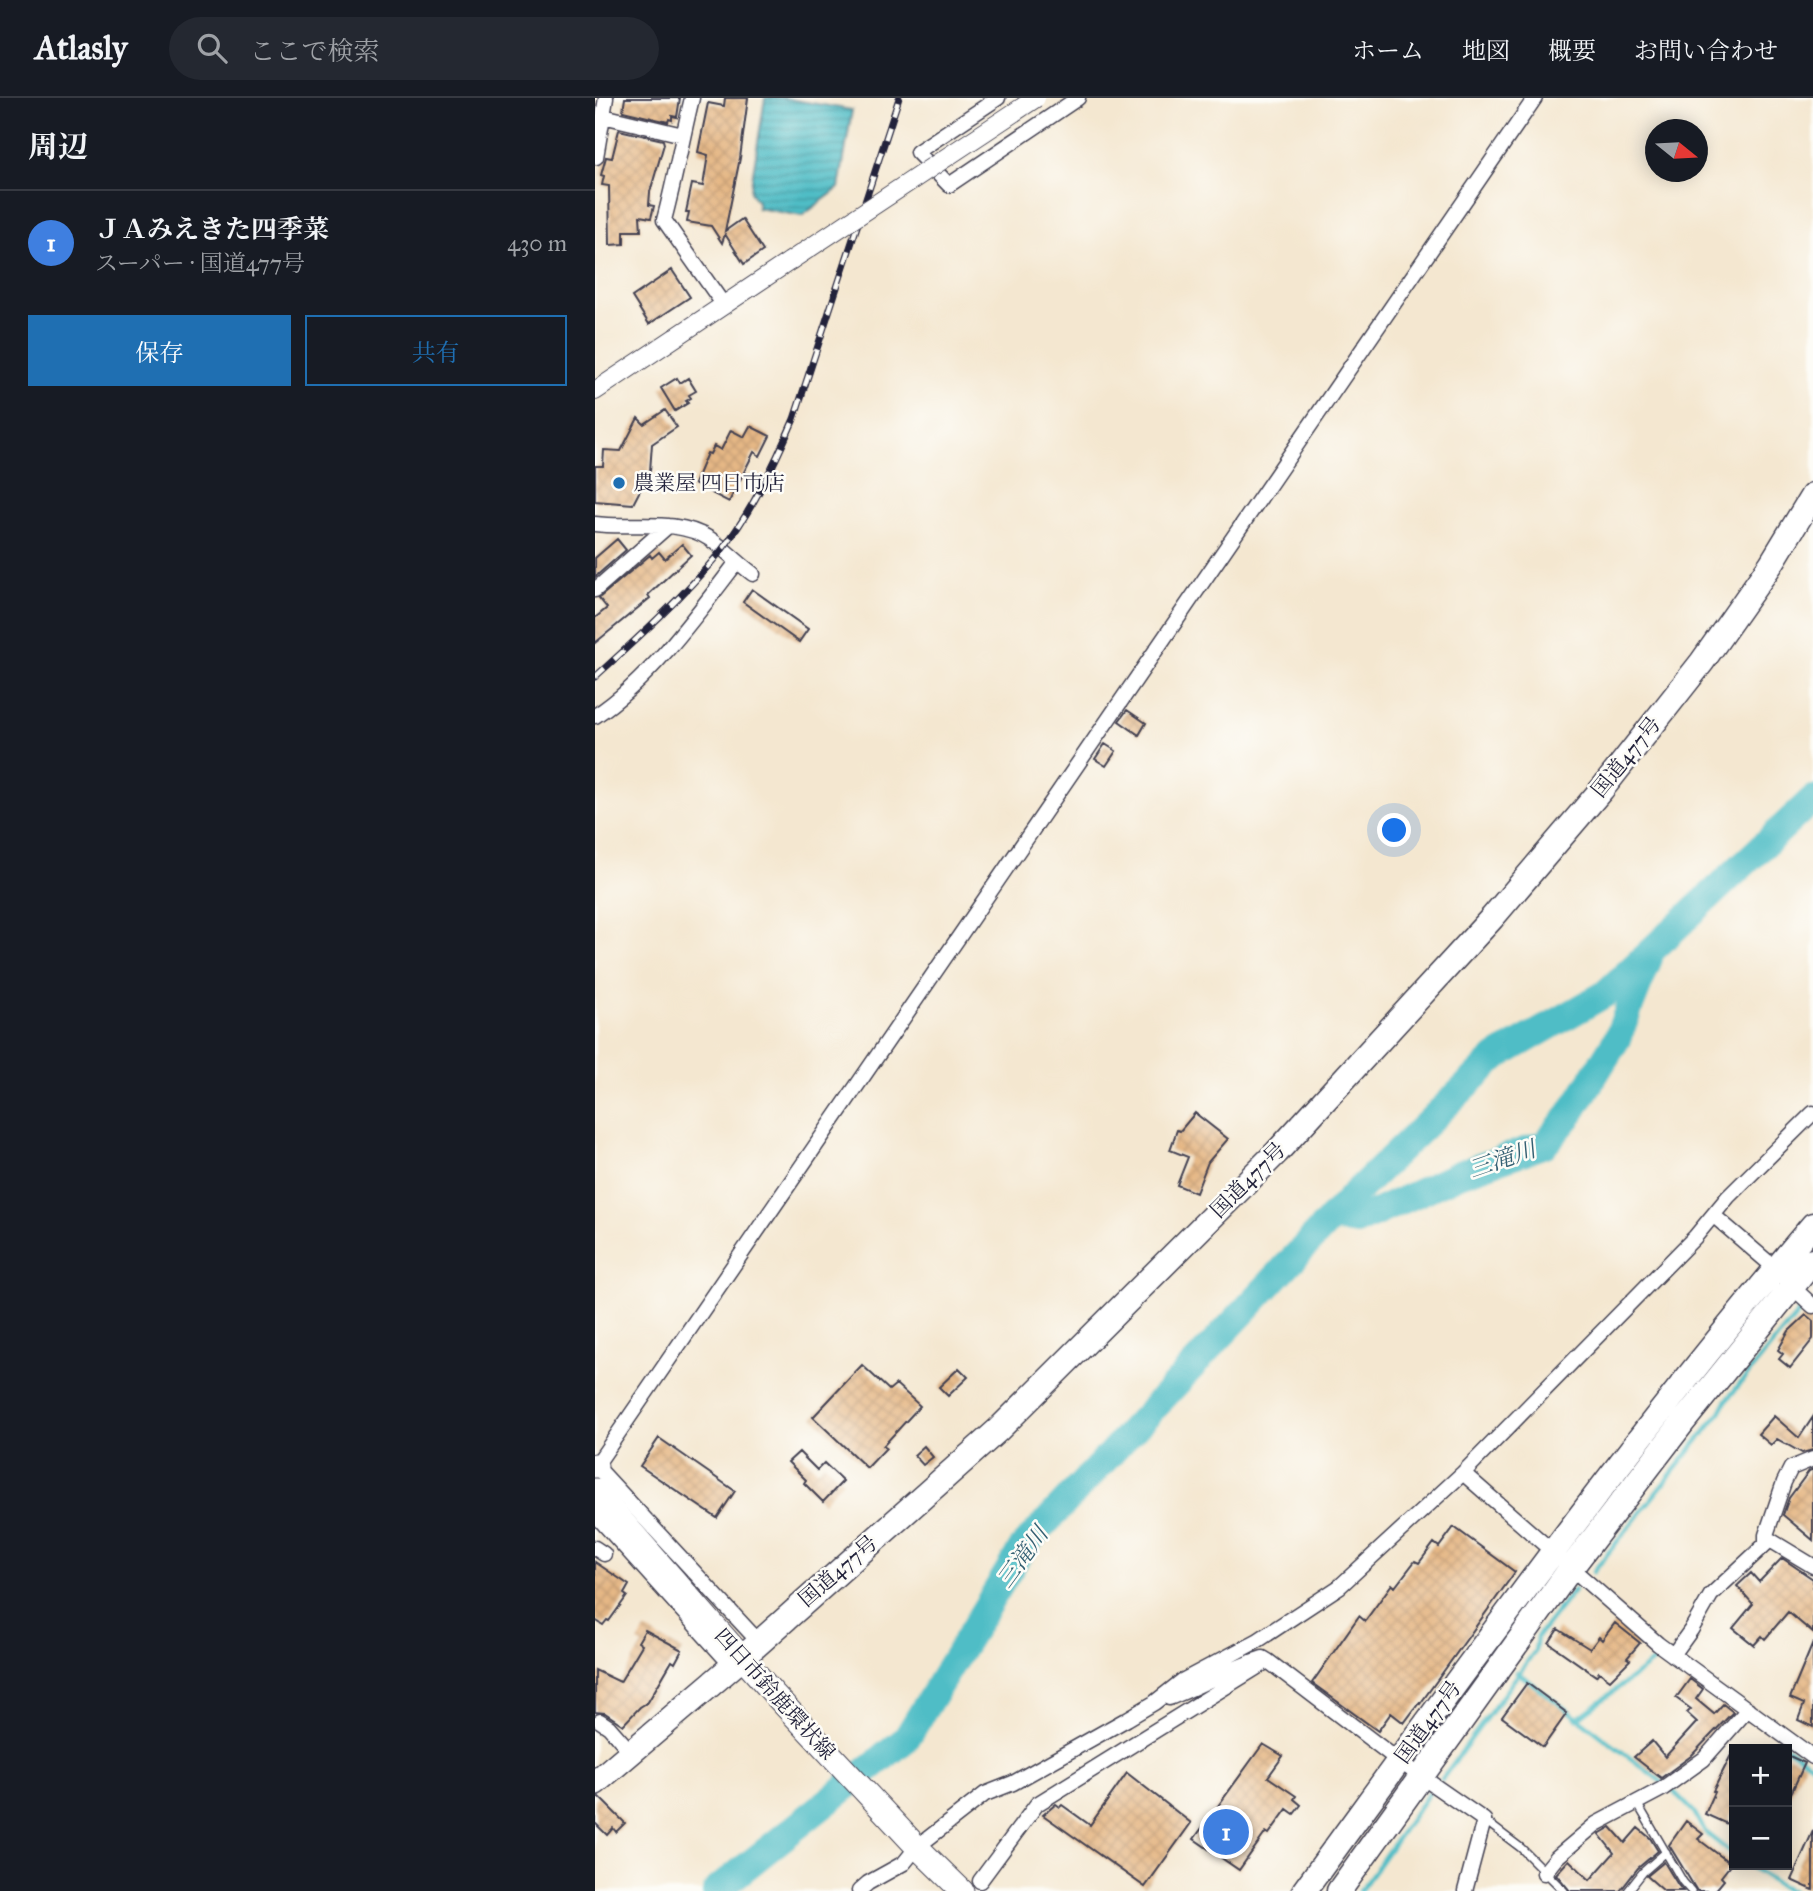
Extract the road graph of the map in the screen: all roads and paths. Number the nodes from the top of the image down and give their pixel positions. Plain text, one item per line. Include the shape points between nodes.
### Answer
1 (606, 98) edge
2 (692, 98) edge
3 (998, 98) edge
4 (1036, 98) edge
5 (1078, 98) edge
6 (1535, 98) edge
7 (603, 116) junction
8 (683, 135) junction
9 (596, 157) edge
10 (723, 304) junction
11 (595, 391) edge
12 (1813, 495) edge
13 (668, 526) junction
14 (598, 528) edge
15 (737, 562) junction
16 (753, 574) dead end
17 (595, 590) edge
18 (595, 716) edge
19 (1813, 1112) edge
20 (1713, 1216) junction
21 (1813, 1225) edge
22 (1813, 1261) edge
23 (1784, 1278) junction
24 (1813, 1306) edge
25 (1813, 1459) edge
26 (595, 1466) edge
27 (1464, 1473) junction
28 (596, 1499) edge
29 (1766, 1543) junction
30 (1561, 1560) junction
31 (1813, 1566) edge
32 (744, 1655) junction
33 (1673, 1655) junction
34 (1268, 1661) junction
35 (1154, 1703) junction
36 (1748, 1709) junction
37 (597, 1720) edge
38 (631, 1752) junction
39 (1813, 1757) edge
40 (1399, 1762) junction
41 (1421, 1777) junction
42 (595, 1783) edge
43 (1637, 1802) junction
44 (1483, 1820) junction
45 (917, 1847) junction
46 (1665, 1852) junction
47 (1543, 1873) junction
48 (971, 1886) edge
49 (859, 1891) edge
50 (1304, 1891) edge
51 (1339, 1891) edge
52 (1465, 1891) edge
53 (1564, 1891) edge
54 (1628, 1891) edge
55 (1691, 1891) edge

1 - 7 street
2 - 8 street
3 - 5 street via 917,152 949,185
4 - 10 street, bridge
6 - 26 street
7 - 8 street
7 - 9 street
8 - 10 street via 664,220
10 - 11 street
12 - 32 highway, 国道477号 via 1702,662 1619,768 1492,918 1277,1152 998,1430
13 - 14 street
13 - 15 street via 708,538
13 - 17 street
15 - 16 street
15 - 18 street via 696,617 616,701
19 - 20 street
20 - 23 street
20 - 27 street
21 - 23 highway, 国道477号
22 - 23 highway, 国道477号
23 - 24 street
23 - 30 highway, 国道477号 via 1665,1406
25 - 29 street via 1791,1468
26 - 32 street
27 - 30 street
27 - 35 street via 1339,1587 1257,1642 1182,1681
28 - 32 main road, 四日市鈴鹿環状線
29 - 31 street via 1770,1539
29 - 33 street via 1711,1595
30 - 33 street
30 - 40 highway, 国道477号
30 - 41 highway, 国道477号
32 - 38 highway, 国道477号
32 - 45 main road, 四日市鈴鹿環状線 via 774,1694
33 - 36 street
34 - 35 street via 1263,1658 1241,1665
34 - 40 street
34 - 48 street via 1037,1804
35 - 45 street via 1013,1783 985,1794
36 - 39 street
36 - 43 street via 1704,1759
37 - 38 street
38 - 42 highway, 国道477号
40 - 41 street
40 - 50 highway, 国道477号
41 - 44 street
41 - 51 highway, 国道477号
43 - 46 lane
43 - 47 street via 1596,1824
44 - 47 lane via 1521,1848
44 - 52 street
45 - 48 main road, 四日市鈴鹿環状線
45 - 49 street via 904,1863
46 - 54 lane
46 - 55 lane
47 - 53 lane

